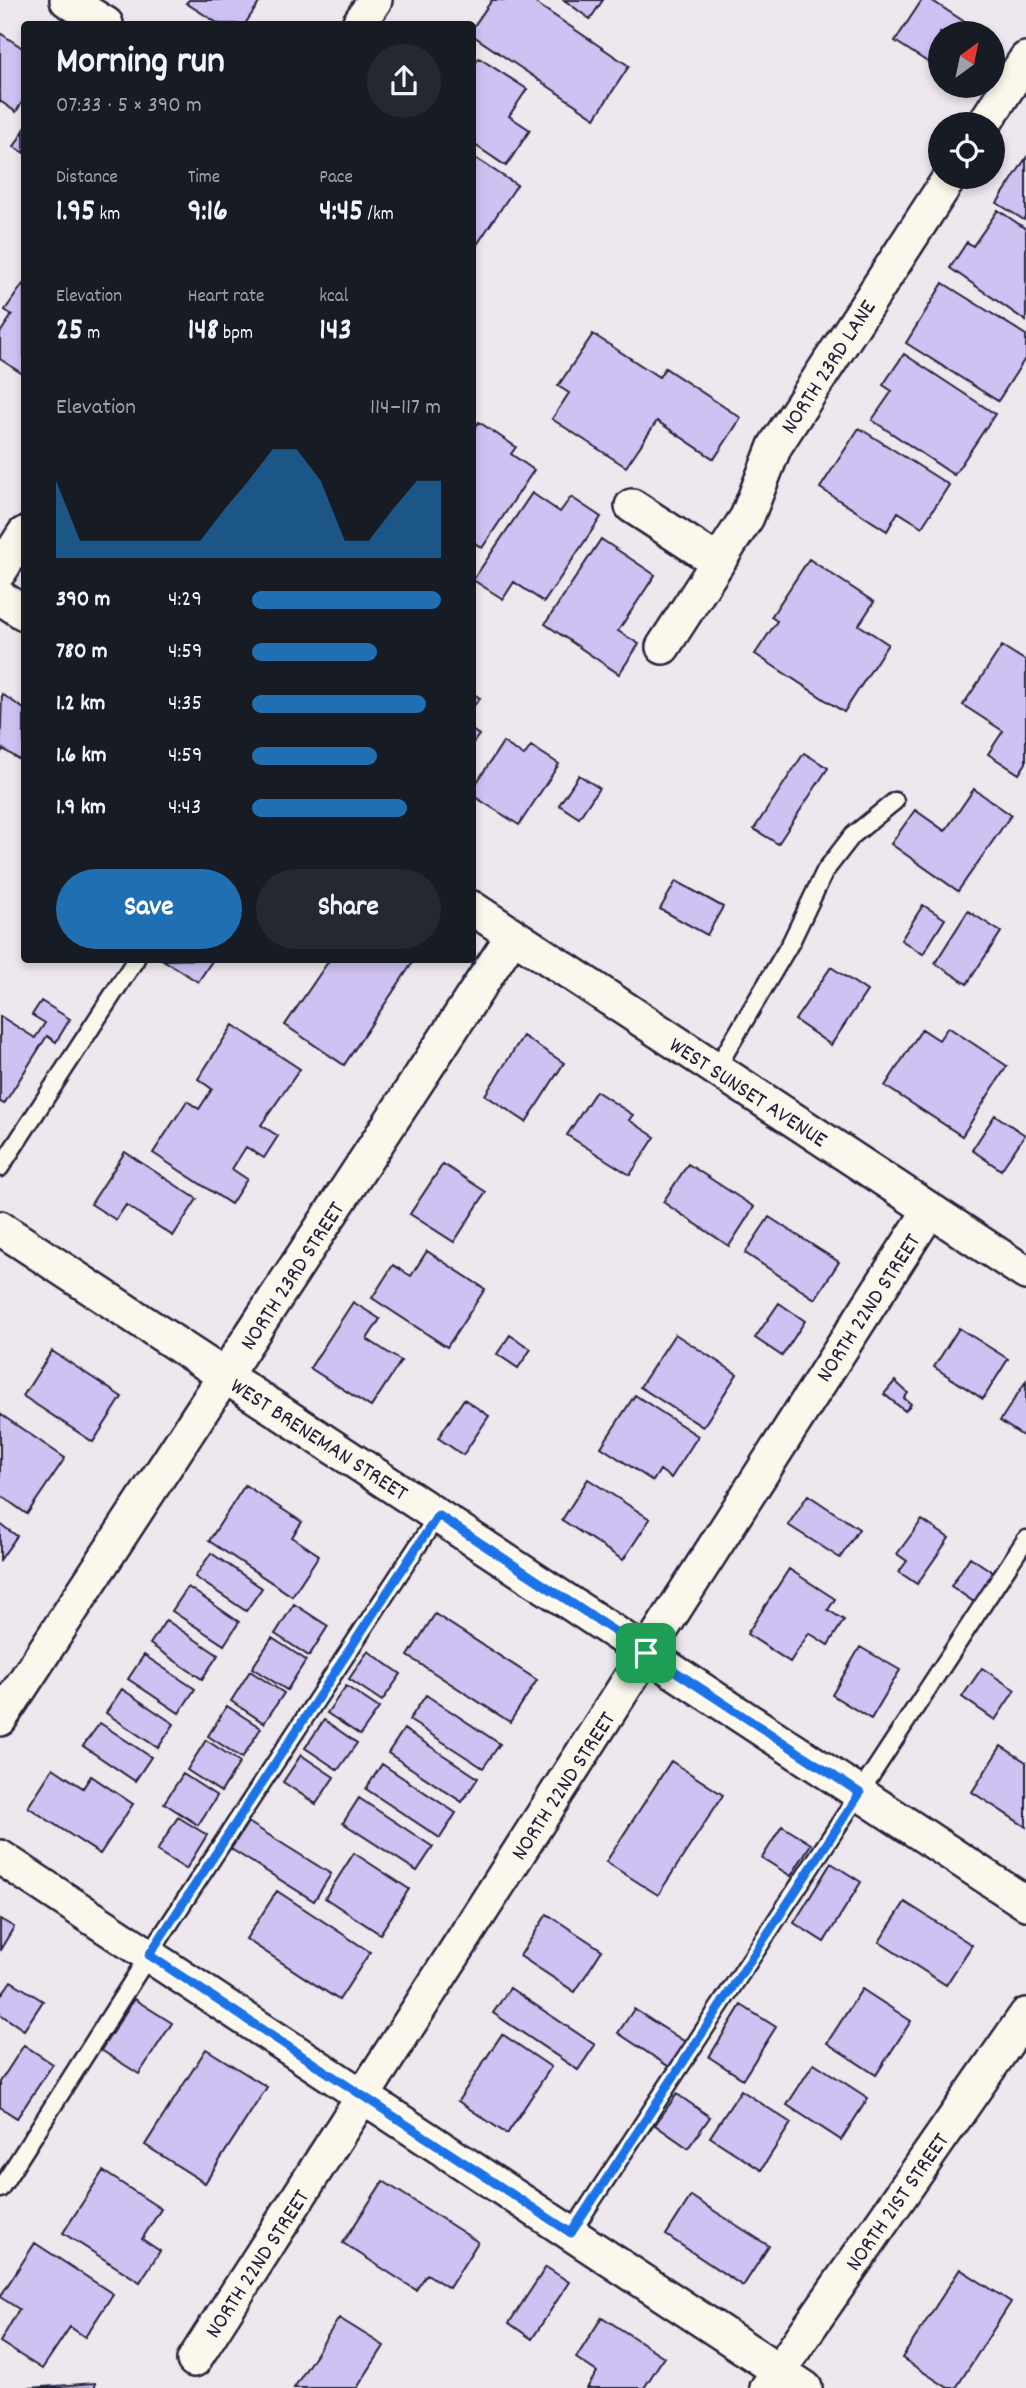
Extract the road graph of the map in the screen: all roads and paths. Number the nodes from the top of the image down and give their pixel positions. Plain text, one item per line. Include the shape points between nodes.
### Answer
1 (67, 0) edge
2 (375, 0) edge
3 (101, 21) edge
4 (361, 21) edge
5 (1026, 59) edge
6 (992, 112) edge
7 (942, 189) edge
8 (632, 506) dead end
9 (21, 539) edge
10 (718, 562) junction
11 (0, 571) edge
12 (0, 597) edge
13 (21, 611) edge
14 (663, 647) dead end
15 (895, 801) dead end
16 (476, 911) edge
17 (513, 936) junction
18 (133, 963) edge
19 (716, 1069) junction
20 (0, 1168) edge
21 (930, 1210) junction
22 (0, 1228) edge
23 (1026, 1273) edge
24 (225, 1376) junction
25 (438, 1515) junction
26 (1026, 1539) edge
27 (646, 1653) junction
28 (0, 1719) edge
29 (860, 1793) junction
30 (0, 1857) edge
31 (1026, 1902) edge
32 (149, 1955) junction
33 (1026, 2015) edge
34 (363, 2096) junction
35 (0, 2189) edge
36 (571, 2233) junction
37 (194, 2360) dead end
38 (784, 2382) edge

1 - 3 street
2 - 4 street
5 - 6 street
7 - 10 street, NORTH 23RD LANE via 775,446 747,517
8 - 10 street
9 - 11 street
10 - 14 street, NORTH 23RD LANE
12 - 13 street
15 - 19 lane via 852,836 825,872 791,942
16 - 17 street, WEST SUNSET AVENUE
17 - 19 street, WEST SUNSET AVENUE
17 - 24 street, NORTH 23RD STREET
18 - 20 lane
19 - 21 street, WEST SUNSET AVENUE
21 - 23 street, WEST SUNSET AVENUE
21 - 27 street, NORTH 22ND STREET
22 - 24 street, WEST BRENEMAN STREET
24 - 25 street, WEST BRENEMAN STREET
24 - 28 street, NORTH 23RD STREET
25 - 27 street, WEST BRENEMAN STREET
25 - 32 lane
26 - 29 lane
27 - 29 street, WEST BRENEMAN STREET
27 - 34 street, NORTH 22ND STREET
29 - 31 street, WEST BRENEMAN STREET
29 - 36 lane
30 - 32 street
32 - 34 street
32 - 35 lane
33 - 38 street, NORTH 21ST STREET
34 - 36 street
34 - 37 street, NORTH 22ND STREET
36 - 38 street

